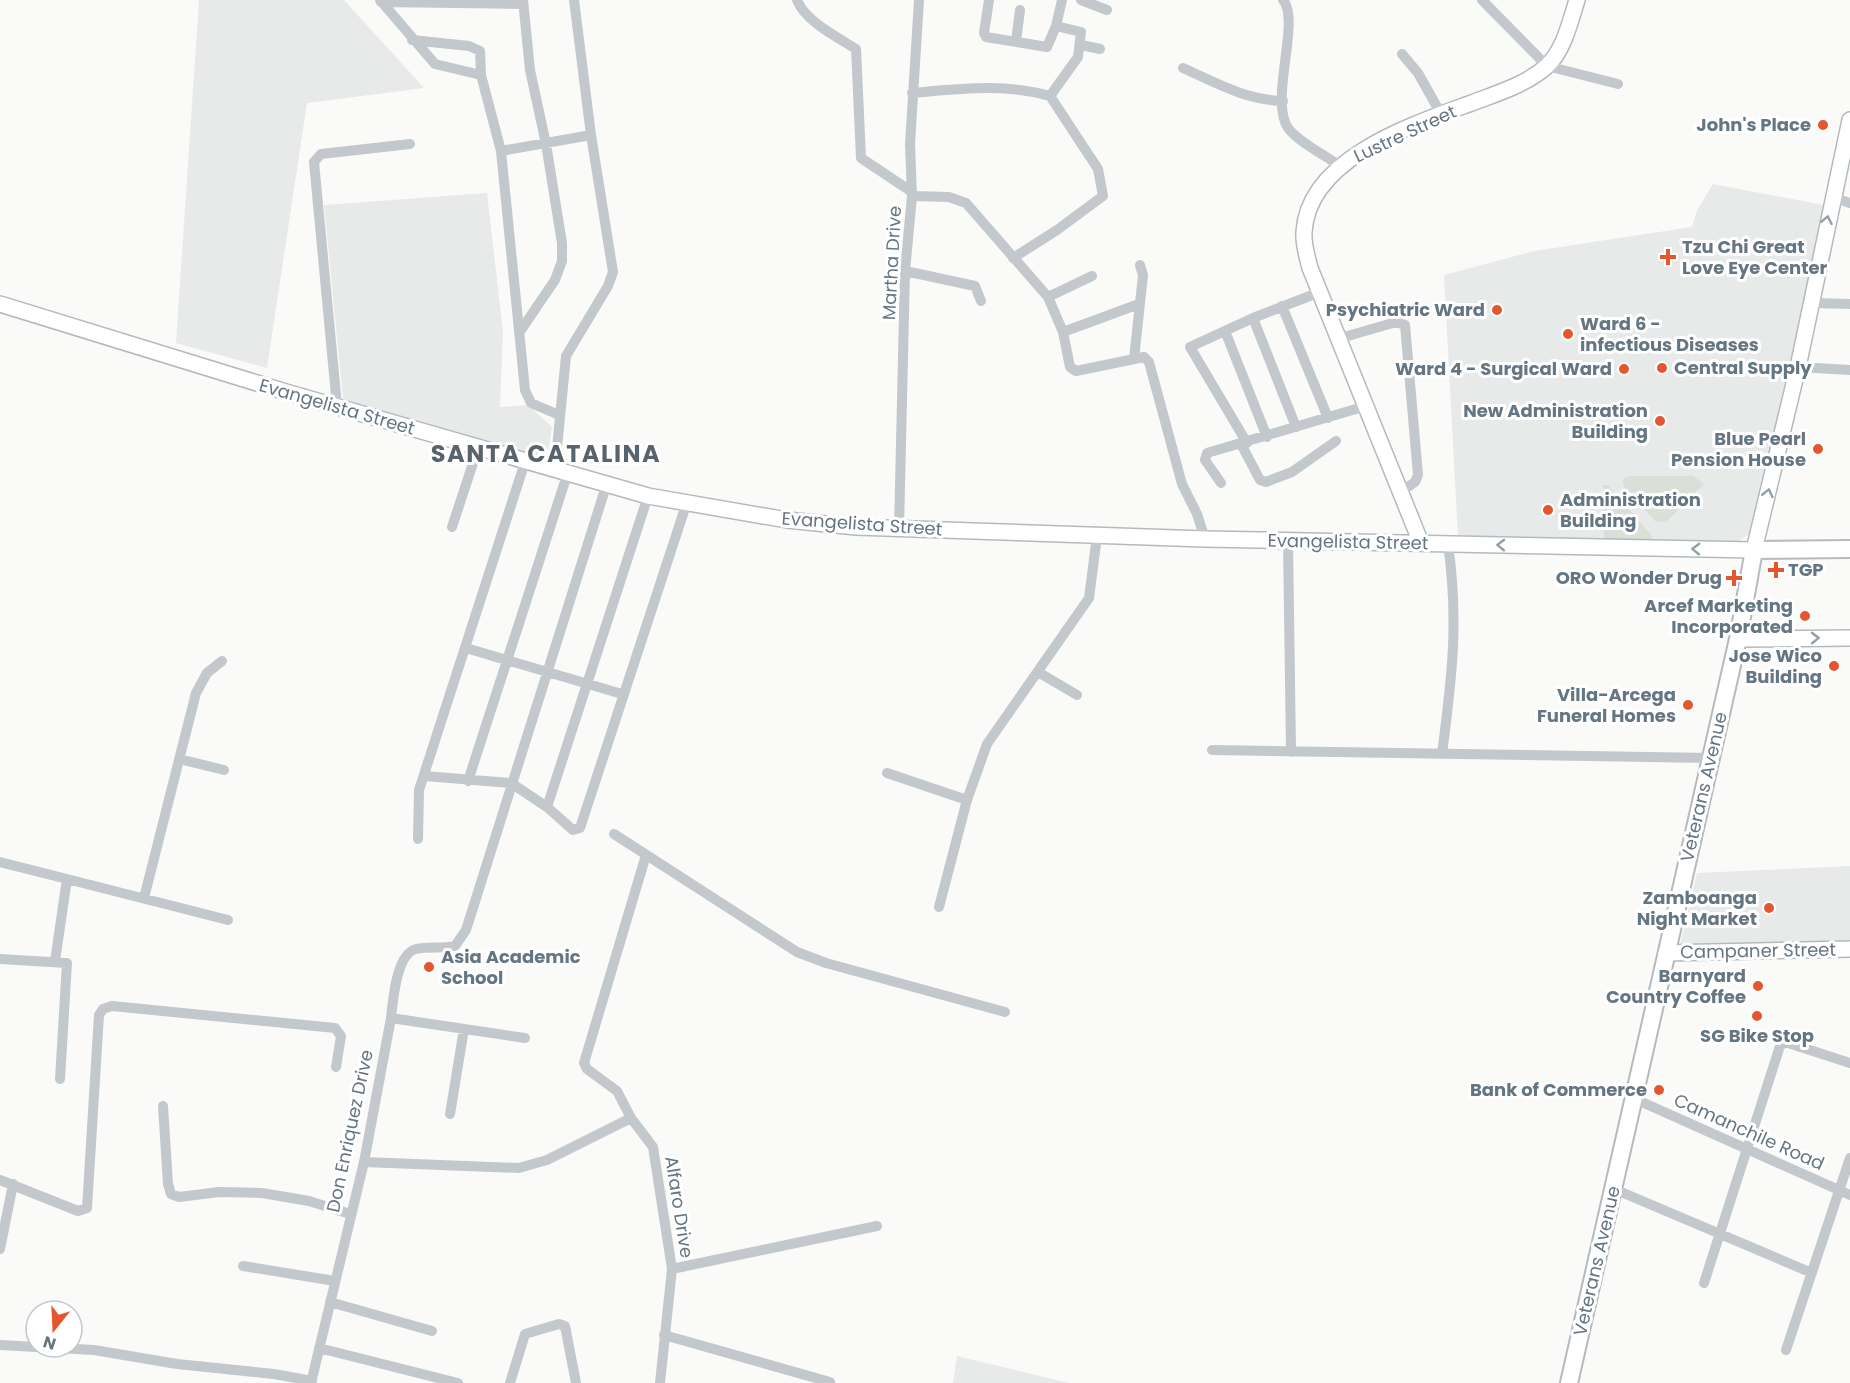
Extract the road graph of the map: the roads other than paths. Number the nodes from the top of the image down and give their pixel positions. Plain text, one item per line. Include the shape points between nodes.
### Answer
1 (574, 0) edge
2 (797, 0) edge
3 (919, 0) edge
4 (989, 0) edge
5 (1062, 0) edge
6 (1081, 0) edge
7 (1283, 0) edge
8 (1482, 0) edge
9 (1577, 0) edge
10 (381, 1) edge
11 (523, 2) edge
12 (1020, 10) dead end
13 (1107, 10) dead end
14 (1056, 26) junction
15 (412, 40) junction
16 (1016, 41) junction
17 (1081, 45) junction
18 (1100, 49) dead end
19 (1402, 54) dead end
20 (1547, 66) junction
21 (1183, 68) dead end
22 (481, 75) junction
23 (1618, 84) dead end
24 (912, 93) junction
25 (1050, 96) junction
26 (1283, 101) junction
27 (1441, 114) junction
28 (1850, 120) edge
29 (591, 135) junction
30 (410, 144) dead end
31 (546, 144) junction
32 (501, 151) junction
33 (1340, 166) junction
34 (912, 194) junction
35 (1832, 197) junction
36 (1850, 203) edge
37 (1013, 258) junction
38 (1140, 265) dead end
39 (905, 271) junction
40 (1092, 276) dead end
41 (1320, 292) junction
42 (1048, 297) junction
43 (981, 301) dead end
44 (1812, 303) junction
45 (0, 304) edge
46 (1138, 304) junction
47 (1850, 304) edge
48 (1282, 306) junction
49 (1253, 318) junction
50 (521, 330) junction
51 (1224, 331) junction
52 (1063, 332) junction
53 (1341, 338) junction
54 (1134, 359) junction
55 (1798, 367) junction
56 (1850, 370) edge
57 (337, 406) junction
58 (1366, 406) junction
59 (559, 415) junction
60 (1328, 418) junction
61 (1296, 427) junction
62 (1267, 437) junction
63 (1336, 441) dead end
64 (1244, 444) junction
65 (478, 448) junction
66 (526, 459) junction
67 (561, 470) junction
68 (607, 483) junction
69 (1221, 483) dead end
70 (1402, 491) junction
71 (648, 496) junction
72 (687, 502) junction
73 (452, 527) dead end
74 (898, 529) junction
75 (1097, 536) junction
76 (1205, 539) junction
77 (1288, 540) junction
78 (1421, 543) junction
79 (1448, 544) junction
80 (1850, 549) edge
81 (1754, 550) junction
82 (1850, 638) edge
83 (1738, 639) junction
84 (466, 648) junction
85 (222, 661) dead end
86 (509, 661) junction
87 (1038, 672) junction
88 (548, 673) junction
89 (586, 684) junction
90 (622, 694) junction
91 (1077, 695) dead end
92 (1212, 750) dead end
93 (1291, 752) junction
94 (1442, 754) junction
95 (1711, 758) junction
96 (179, 759) junction
97 (224, 770) dead end
98 (886, 773) dead end
99 (425, 776) junction
100 (468, 781) junction
101 (511, 783) junction
102 (967, 800) junction
103 (547, 807) junction
104 (614, 834) dead end
105 (418, 838) dead end
106 (646, 855) junction
107 (0, 862) edge
108 (67, 879) junction
109 (144, 898) junction
110 (939, 906) dead end
111 (228, 920) dead end
112 (1850, 949) edge
113 (1666, 953) junction
114 (0, 959) edge
115 (55, 961) junction
116 (1005, 1012) dead end
117 (391, 1018) junction
118 (464, 1029) junction
119 (525, 1038) dead end
120 (1850, 1063) edge
121 (336, 1067) dead end
122 (60, 1079) dead end
123 (1635, 1099) junction
124 (163, 1106) dead end
125 (450, 1114) dead end
126 (631, 1118) junction
127 (1746, 1149) junction
128 (1850, 1158) edge
129 (364, 1162) junction
130 (0, 1180) edge
131 (13, 1184) junction
132 (1614, 1189) junction
133 (1839, 1190) junction
134 (1850, 1195) edge
135 (350, 1214) junction
136 (877, 1226) dead end
137 (1718, 1233) junction
138 (0, 1250) edge
139 (243, 1266) dead end
140 (672, 1269) junction
141 (1812, 1273) junction
142 (335, 1281) junction
143 (1704, 1283) dead end
144 (330, 1302) junction
145 (432, 1331) dead end
146 (664, 1335) junction
147 (0, 1345) edge
148 (24, 1346) edge
149 (319, 1348) junction
150 (84, 1349) edge
151 (1786, 1350) dead end
152 (312, 1382) edge
153 (830, 1382) edge
154 (458, 1383) edge
155 (510, 1383) edge
156 (576, 1383) edge
157 (660, 1383) edge
158 (1569, 1383) edge

1 - 29 street
2 - 34 street via 830,33 856,49 861,158
3 - 24 street, Martha Drive
4 - 16 street via 984,35
5 - 14 street
6 - 13 street
7 - 26 street via 1288,11
8 - 20 street
9 - 20 main road, Lustre Street via 1562,44
10 - 11 street
10 - 15 street
11 - 31 street via 530,70
12 - 16 street
14 - 16 street via 1047,47
14 - 17 street via 1081,32
15 - 22 street via 435,64
15 - 22 street via 477,48
17 - 18 street
17 - 25 street via 1078,57
19 - 27 street
20 - 23 street
20 - 27 main road, Lustre Street via 1529,79
21 - 26 street via 1235,92 1261,100
22 - 32 street
24 - 25 street via 1002,87
24 - 34 street, Martha Drive
25 - 37 street via 1098,169 1103,196
26 - 33 street via 1287,127
27 - 33 main road, Lustre Street via 1360,152
28 - 35 main road, Veterans Avenue
29 - 31 street
29 - 59 street via 613,273 567,356
30 - 57 street via 321,154 314,162
31 - 32 street
31 - 50 street via 562,261 555,280
32 - 50 street
33 - 41 main road, Lustre Street via 1317,191 1305,224 1306,253
34 - 37 street via 949,196 966,203
34 - 39 street, Martha Drive
35 - 36 street
44 -> 35 main road, Veterans Avenue
37 - 42 street
38 - 46 street via 1143,275
39 - 43 street via 975,286
39 - 74 street, Martha Drive
40 - 42 street
41 - 48 street
41 - 53 main road, Lustre Street
42 - 52 street
44 - 47 street
44 - 55 main road, Veterans Avenue
45 - 57 main road, Evangelista Street
46 - 52 street
46 - 54 street
48 - 49 street
48 - 60 street
49 - 51 street
49 - 61 street
50 - 59 street via 528,398
51 - 62 street
51 - 64 street via 1192,344 1190,351
52 - 54 street via 1070,367 1076,370
53 - 58 main road, Lustre Street
53 - 70 street via 1396,322 1405,325 1418,475
54 - 76 street via 1144,357 1149,362 1182,484
55 - 56 street
81 -> 55 main road, Veterans Avenue
57 - 65 main road, Evangelista Street
58 - 60 street
58 - 70 main road, Lustre Street
59 - 67 street
60 - 61 street
61 - 62 street
62 - 64 street
63 - 64 street via 1292,472 1266,482 1260,480
64 - 69 street via 1205,456
65 - 66 main road, Evangelista Street
65 - 73 street
66 - 67 main road, Evangelista Street
66 - 84 street
67 - 68 main road, Evangelista Street
67 - 86 street
68 - 71 main road, Evangelista Street
68 - 88 street
70 - 78 main road, Lustre Street
71 - 72 main road, Evangelista Street
71 - 89 street
72 - 74 main road, Evangelista Street via 787,520
72 - 90 street
74 - 75 main road, Evangelista Street
75 - 76 main road, Evangelista Street
75 - 87 street via 1089,598
76 - 77 main road, Evangelista Street
77 - 78 main road, Evangelista Street
77 - 93 street
78 - 79 main road, Evangelista Street
81 -> 79 main road, Evangelista Street
79 - 94 street via 1455,632
80 - 81 main road
81 - 83 main road, Veterans Avenue
83 -> 82 main road
83 - 95 main road, Veterans Avenue
84 - 86 street
84 - 99 street
85 - 96 street via 207,673 198,688
86 - 88 street
86 - 100 street
87 - 91 street
87 - 102 street via 987,744
88 - 89 street
88 - 101 street
89 - 90 street
89 - 103 street
90 - 103 street via 580,828 573,830
92 - 93 street
93 - 94 street
94 - 95 street
95 - 113 main road, Veterans Avenue
96 - 97 street
96 - 109 street
98 - 102 street
99 - 100 street
99 - 105 street via 417,804
100 - 101 street
101 - 103 street
101 - 117 street, Don Enriquez Drive via 466,930 455,946 417,948 408,953 399,970
102 - 110 street
104 - 106 street
106 - 116 street via 798,952
106 - 126 street, Alfaro Drive via 584,1063 617,1091
107 - 108 street
108 - 109 street
108 - 115 street
109 - 111 street
112 - 113 main road, Campaner Street
113 - 123 main road, Veterans Avenue
114 - 115 street
115 - 122 street via 68,967
117 - 118 street
117 - 129 street, Don Enriquez Drive
118 - 119 street
118 - 125 street
120 - 127 street via 1783,1042
121 - 131 street via 341,1036 335,1028 103,1008 99,1015 87,1208 78,1211
123 - 127 street, Camanchile Road
123 - 132 main road, Veterans Avenue
124 - 135 street via 171,1194 179,1197 219,1192 262,1193 309,1201
126 - 129 street via 547,1160 519,1168
126 - 140 street, Alfaro Drive via 653,1147
127 - 133 street, Camanchile Road
127 - 137 street
128 - 133 street
129 - 135 street, Don Enriquez Drive
130 - 131 street
131 - 138 street
132 - 137 street
132 - 158 main road, Veterans Avenue
133 - 134 street, Camanchile Road
133 - 141 street
135 - 142 street, Don Enriquez Drive
136 - 140 street
137 - 141 street
137 - 143 street
139 - 142 street
140 - 146 street, Alfaro Drive
141 - 151 street
142 - 144 street, Don Enriquez Drive
144 - 145 street
144 - 149 street, Don Enriquez Drive
146 - 153 street
146 - 157 street, Alfaro Drive
147 - 148 street
149 - 152 street, Don Enriquez Drive
149 - 154 street
150 - 152 street
155 - 156 street via 525,1334 559,1324 565,1326

